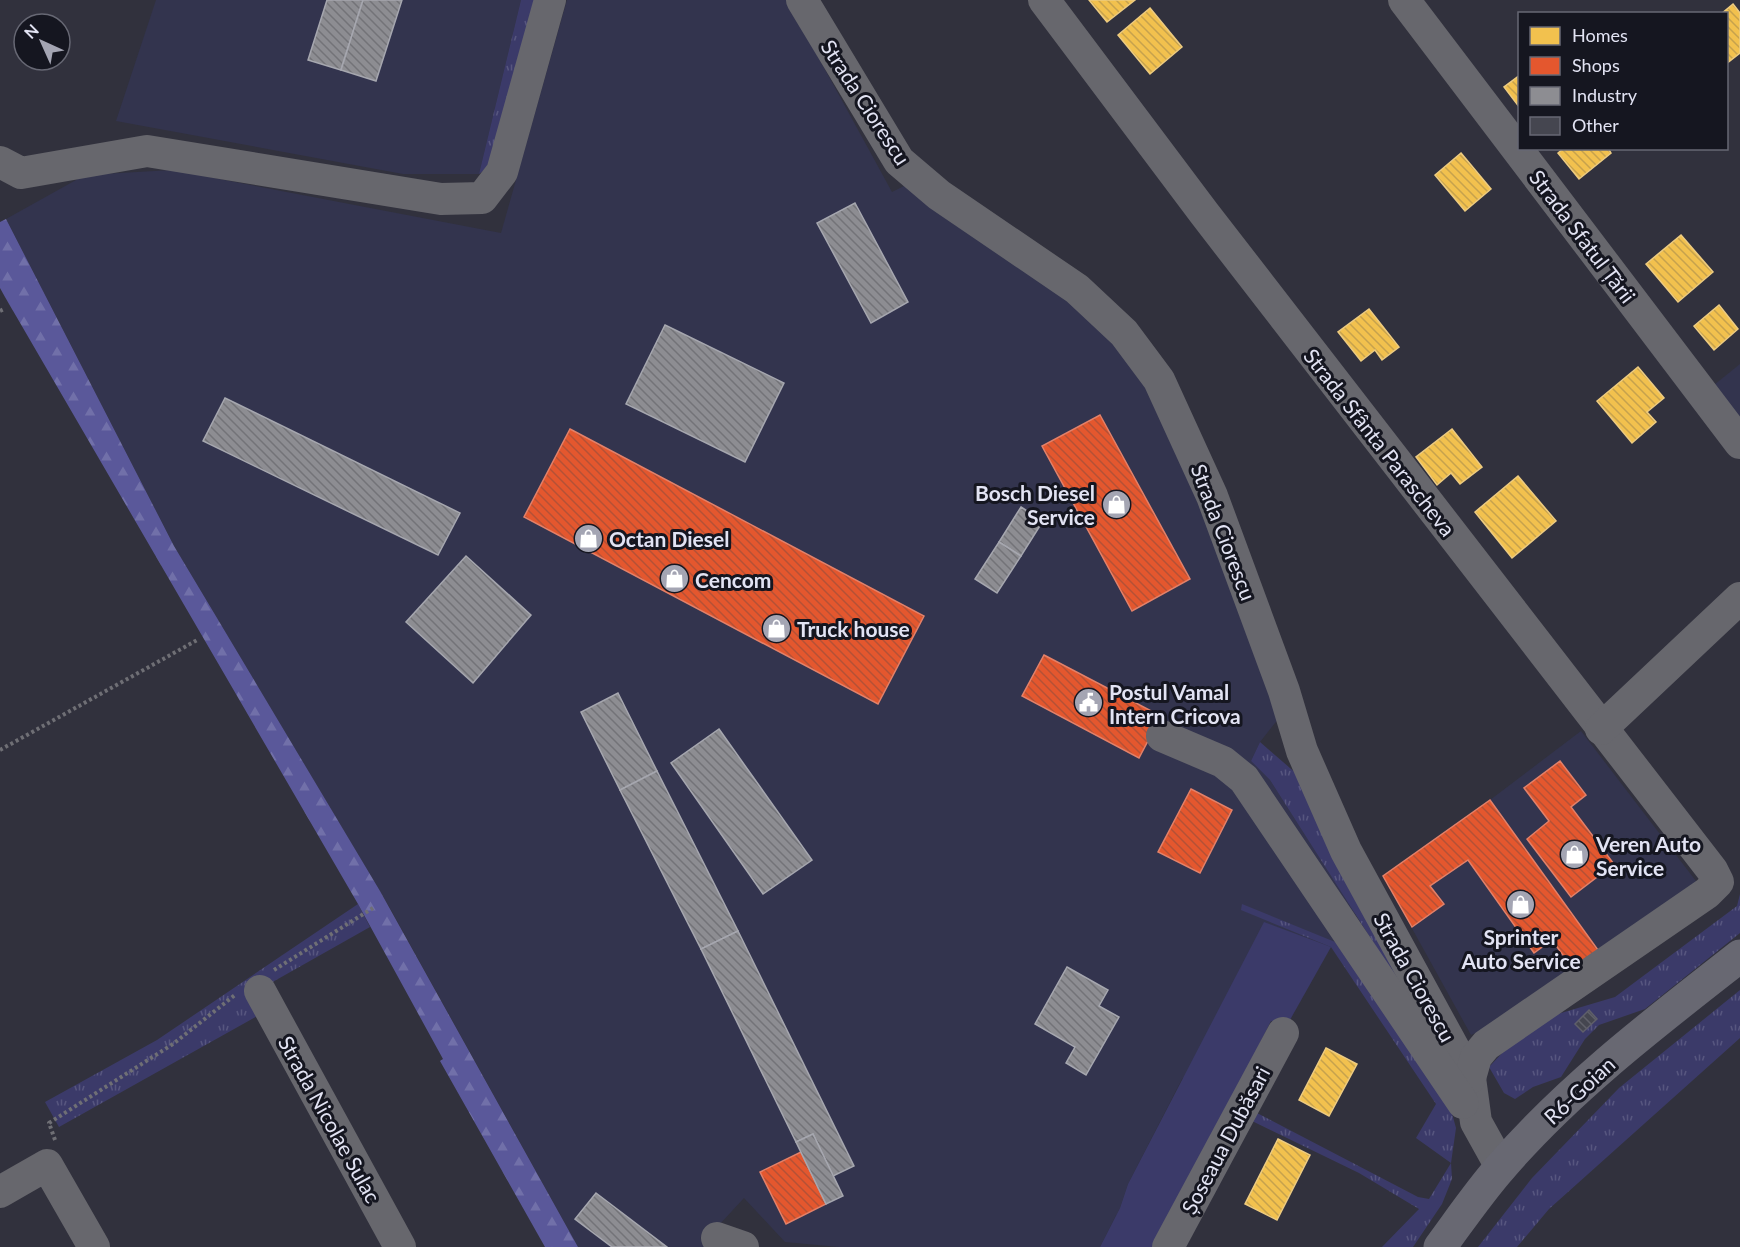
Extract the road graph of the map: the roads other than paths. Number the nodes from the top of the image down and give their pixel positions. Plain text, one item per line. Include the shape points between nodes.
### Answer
1 (550, 0) edge
2 (802, 0) edge
3 (1044, 0) edge
4 (1404, 0) edge
5 (0, 162) edge
6 (1740, 443) edge
7 (1740, 598) edge
8 (1601, 729) junction
9 (1162, 736) dead end
10 (1740, 956) edge
11 (254, 986) road end
12 (1283, 1033) dead end
13 (1470, 1078) junction
14 (1476, 1122) junction
15 (1501, 1167) junction
16 (0, 1192) edge
17 (398, 1246) edge
18 (94, 1247) edge
19 (1168, 1247) edge
20 (1440, 1247) edge

1 - 5 street via 502,172 482,198 441,200 147,151 21,173
2 - 13 street, Strada Ciorescu via 898,161 948,202 1077,289 1124,333 1159,380 1212,496 1302,751 1346,851
3 - 8 street, Strada Sfânta Parascheva
4 - 6 street, Strada Sfatul Țării
7 - 8 street
8 - 13 street, Strada Sfânta Parascheva via 1718,882 1486,1045 1476,1057
9 - 14 street via 1223,762 1244,779
10 - 15 main road, R6-Goian via 1564,1102
11 - 17 street, Strada Nicolae Sulac
12 - 19 street, Șoseaua Dubăsari
13 - 14 street, Strada Ciorescu
14 - 15 street, Strada Ciorescu
15 - 20 main road, R6-Goian
16 - 18 street via 47,1165

